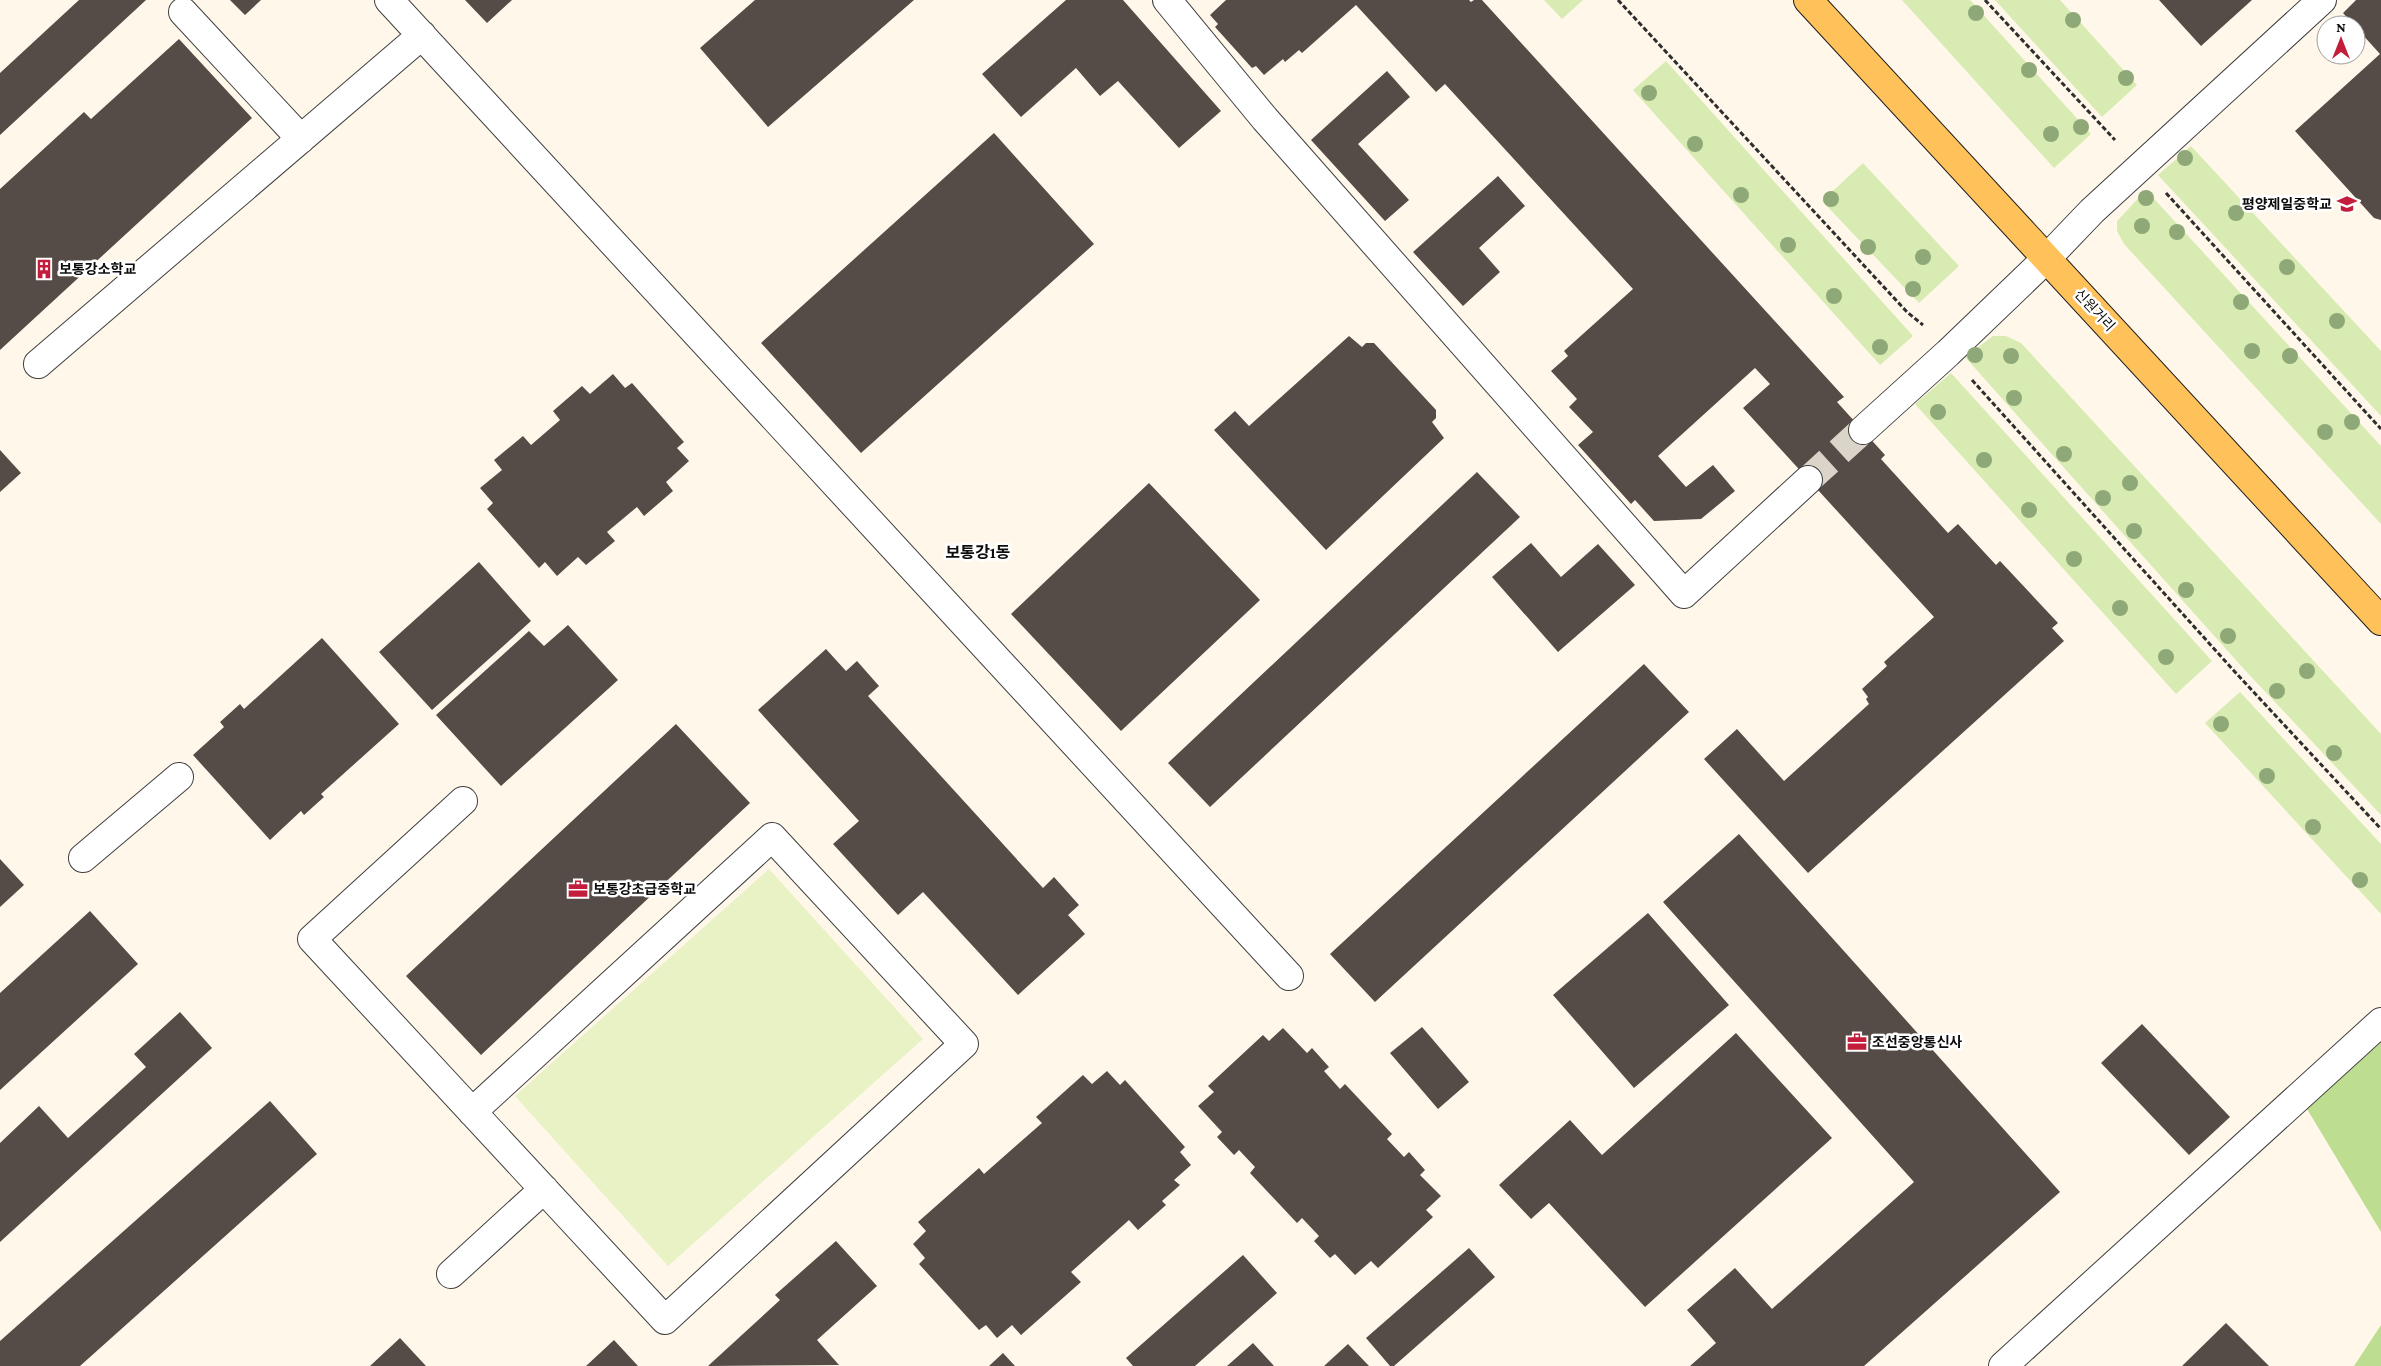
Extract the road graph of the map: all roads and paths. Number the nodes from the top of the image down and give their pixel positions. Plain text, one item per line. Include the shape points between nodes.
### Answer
1 (388, 0) edge
2 (1167, 0) edge
3 (1618, 0) edge
4 (1808, 0) edge
5 (1985, 0) edge
6 (2322, 0) edge
7 (183, 12) dead end
8 (422, 36) junction
9 (301, 139) junction
10 (2142, 165) junction
11 (2048, 258) junction
12 (1948, 354) junction
13 (38, 364) dead end
14 (2381, 429) edge
15 (1863, 430) tunnel mouth
16 (1808, 480) tunnel mouth
17 (2381, 621) edge
18 (179, 777) dead end
19 (463, 801) dead end
20 (2381, 829) edge
21 (83, 858) dead end
22 (1289, 976) dead end
23 (2381, 1022) edge
24 (472, 1112) junction
25 (544, 1189) junction
26 (451, 1274) dead end
27 (2003, 1366) edge

1 - 8 street
2 - 16 street via 1265,120 1684,594
3 - 12 path
4 - 11 main road, 신원거리
5 - 10 path via 2098,124
6 - 10 street
7 - 9 street
8 - 9 street
8 - 22 street
9 - 13 street
10 - 11 street
10 - 14 path
11 - 12 street
11 - 17 main road, 신원거리
12 - 15 street
12 - 20 path via 2234,672
18 - 21 street
19 - 24 street via 312,939
23 - 27 street
24 - 25 street
24 - 25 street via 772,837 964,1044 665,1320
25 - 26 street

